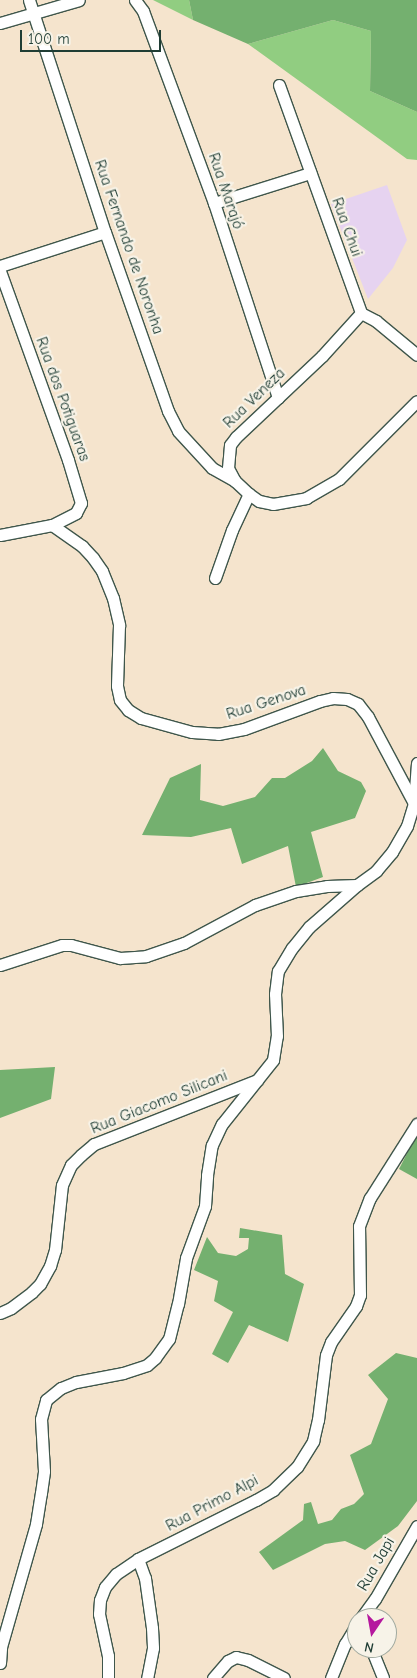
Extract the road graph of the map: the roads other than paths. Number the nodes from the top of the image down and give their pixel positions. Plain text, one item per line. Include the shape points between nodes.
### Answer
1 (29, 0) edge
2 (80, 0) edge
3 (135, 0) edge
4 (35, 13) junction
5 (0, 23) edge
6 (279, 85) dead end
7 (310, 173) junction
8 (214, 203) junction
9 (105, 232) junction
10 (0, 266) edge
11 (0, 271) edge
12 (361, 313) junction
13 (417, 355) edge
14 (278, 398) junction
15 (417, 401) edge
16 (235, 481) junction
17 (248, 494) junction
18 (52, 526) junction
19 (0, 535) edge
20 (215, 578) dead end
21 (417, 763) edge
22 (415, 806) edge
23 (356, 885) junction
24 (0, 965) edge
25 (259, 1079) junction
26 (217, 1094) junction
27 (231, 1112) junction
28 (417, 1124) edge
29 (0, 1313) edge
30 (417, 1526) edge
31 (138, 1559) junction
32 (368, 1608) edge
33 (347, 1641) edge
34 (1, 1646) edge
35 (340, 1658) junction
36 (374, 1658) edge
37 (0, 1663) edge
38 (214, 1677) edge
39 (108, 1678) edge
40 (147, 1678) edge
41 (284, 1678) edge
42 (331, 1678) edge
43 (340, 1678) edge
44 (383, 1678) edge

1 - 4 street, Rua Fernando de Noronha
2 - 4 street
3 - 8 street, Rua Marajó via 143,11
4 - 5 street
4 - 9 street, Rua Fernando de Noronha
6 - 7 street, Rua Chui
7 - 8 street
7 - 12 street, Rua Chui
8 - 14 street, Rua Marajó
9 - 10 street
9 - 16 street, Rua Fernando de Noronha via 168,411 212,468
11 - 18 street, Rua dos Potiguaras via 81,503 76,513
12 - 13 street via 376,321
12 - 14 street, Rua Veneza
14 - 16 street, Rua Veneza via 230,445 228,468
15 - 17 street via 339,479 323,490 306,498 273,504
16 - 17 street
17 - 20 street
18 - 19 street, Rua dos Potiguaras
18 - 22 street, Rua Genova via 82,546 93,558 113,598 119,625 117,686 120,700 128,710 141,718 192,732 218,734 244,729 320,701 347,699 358,704 368,717
21 - 22 street
22 - 23 street via 392,852 376,871
23 - 24 street via 296,891 255,905 184,943 146,956 120,958 62,945
23 - 25 street via 309,927 278,972 274,994 276,1049 273,1060
25 - 26 street, Rua Giacomo Silicani
25 - 27 street
26 - 27 street
26 - 29 street, Rua Giacomo Silicani via 94,1144 70,1166 62,1186 55,1250 50,1266 32,1292
27 - 34 street via 212,1145 206,1174 205,1206 183,1271 174,1324 162,1349 147,1365 136,1370 90,1378 60,1388 44,1405 41,1419 44,1471 36,1524
28 - 31 street, Rua Primo Alpi via 370,1198 359,1226 360,1296 326,1355 317,1428 304,1456 284,1479 256,1500
30 - 32 street, Rua Japi
31 - 39 street, Rua Primo Alpi via 116,1574 104,1587 100,1600
31 - 40 street via 146,1585 152,1628
33 - 35 street
34 - 37 street
35 - 42 street
35 - 43 street
36 - 44 street
38 - 41 street via 236,1657

